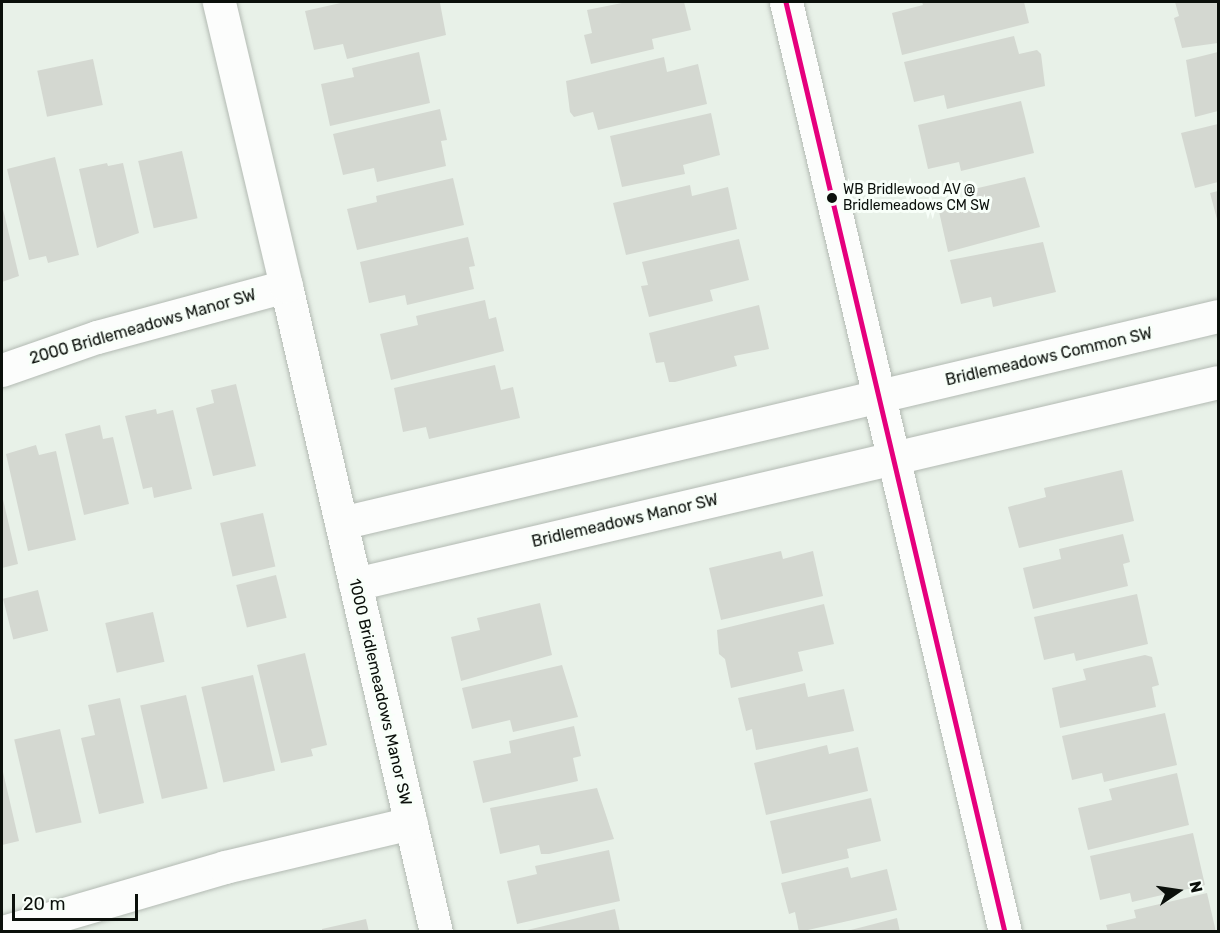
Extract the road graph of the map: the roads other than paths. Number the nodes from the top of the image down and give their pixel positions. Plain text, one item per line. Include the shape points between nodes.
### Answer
1 (219, 2) edge
2 (786, 2) edge
3 (286, 286) junction
4 (1218, 316) edge
5 (2, 370) edge
6 (1218, 382) edge
7 (879, 397) junction
8 (894, 458) junction
9 (341, 523) junction
10 (353, 573) junction
11 (411, 823) junction
12 (3, 932) edge
13 (436, 932) edge
14 (1005, 932) edge

1 - 3 street
2 - 7 street
3 - 5 street, 2000 Bridlemeadows Manor SW via 97,336
3 - 9 street
4 - 7 street, Bridlemeadows Common SW
6 - 8 street
7 - 8 street
7 - 9 street
8 - 10 street, Bridlemeadows Manor SW
8 - 14 street
9 - 10 street
10 - 11 street, 1000 Bridlemeadows Manor SW
11 - 12 street, 1000 Bridlemeadows Manor SW via 225,867
11 - 13 street, 1000 Bridlemeadows Manor SW

